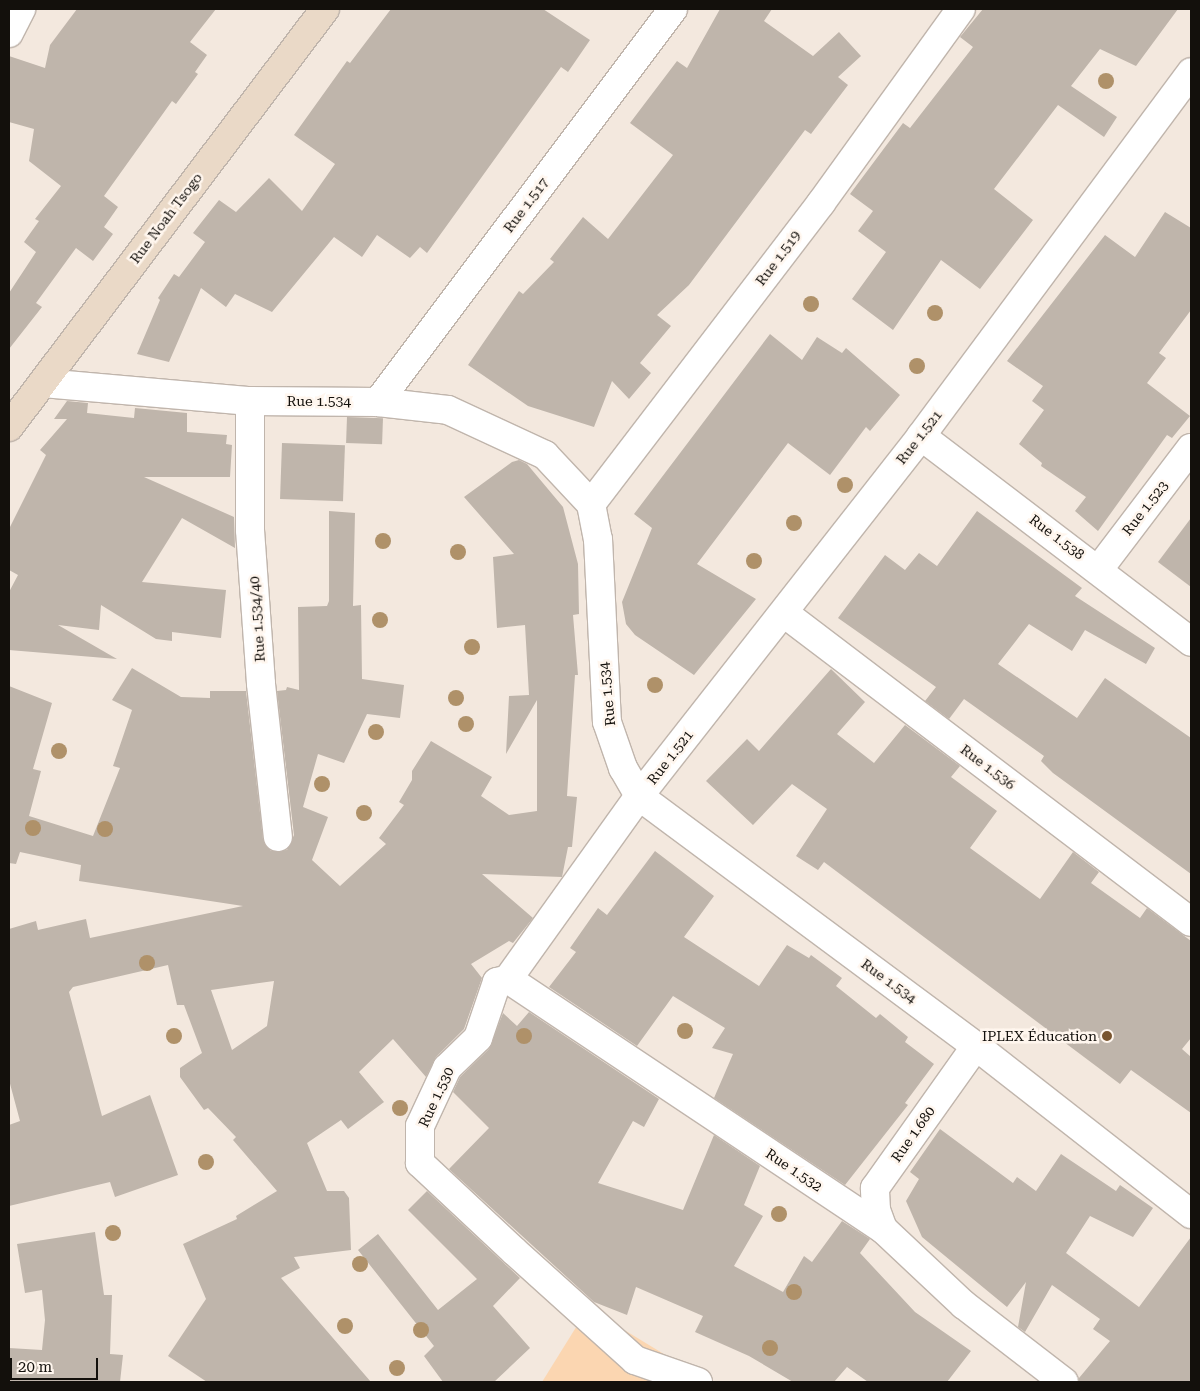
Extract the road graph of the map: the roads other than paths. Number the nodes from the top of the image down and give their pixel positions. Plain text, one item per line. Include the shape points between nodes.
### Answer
1 (22, 9) edge
2 (325, 9) edge
3 (673, 9) edge
4 (960, 9) edge
5 (9, 33) edge
6 (1191, 72) edge
7 (43, 383) junction
8 (250, 401) junction
9 (378, 402) junction
10 (9, 427) edge
11 (921, 436) junction
12 (1191, 448) edge
13 (591, 504) junction
14 (1099, 568) junction
15 (784, 613) junction
16 (1191, 642) edge
17 (639, 796) junction
18 (278, 837) dead end
19 (1191, 922) edge
20 (508, 979) junction
21 (976, 1046) junction
22 (1191, 1214) edge
23 (883, 1230) junction
24 (698, 1382) edge
25 (1064, 1382) edge

1 - 5 street
2 - 7 main road, Rue Noah Tsogo
3 - 9 street, Rue 1.517
4 - 13 street, Rue 1.519 via 821,203
6 - 11 street, Rue 1.521
7 - 8 street, Rue 1.534
7 - 10 main road, Rue Noah Tsogo
8 - 9 street, Rue 1.534
8 - 18 street, Rue 1.534/40 via 250,530 261,684
9 - 13 street, Rue 1.534 via 448,410 500,433 545,456
11 - 14 street, Rue 1.538
11 - 15 street, Rue 1.521
12 - 14 street, Rue 1.523
13 - 17 street, Rue 1.534 via 598,539 607,722 623,768
14 - 16 street, Rue 1.538
15 - 17 street, Rue 1.521
15 - 19 street, Rue 1.536
17 - 20 street, Rue 1.530
17 - 21 street, Rue 1.534
20 - 23 street, Rue 1.532
20 - 24 street, Rue 1.530 via 497,982 478,1038 447,1068 420,1126 420,1164 635,1360
21 - 22 street, Rue 1.534
21 - 23 street, Rue 1.680 via 875,1188 876,1210
23 - 25 street, Rue 1.532 via 964,1305

